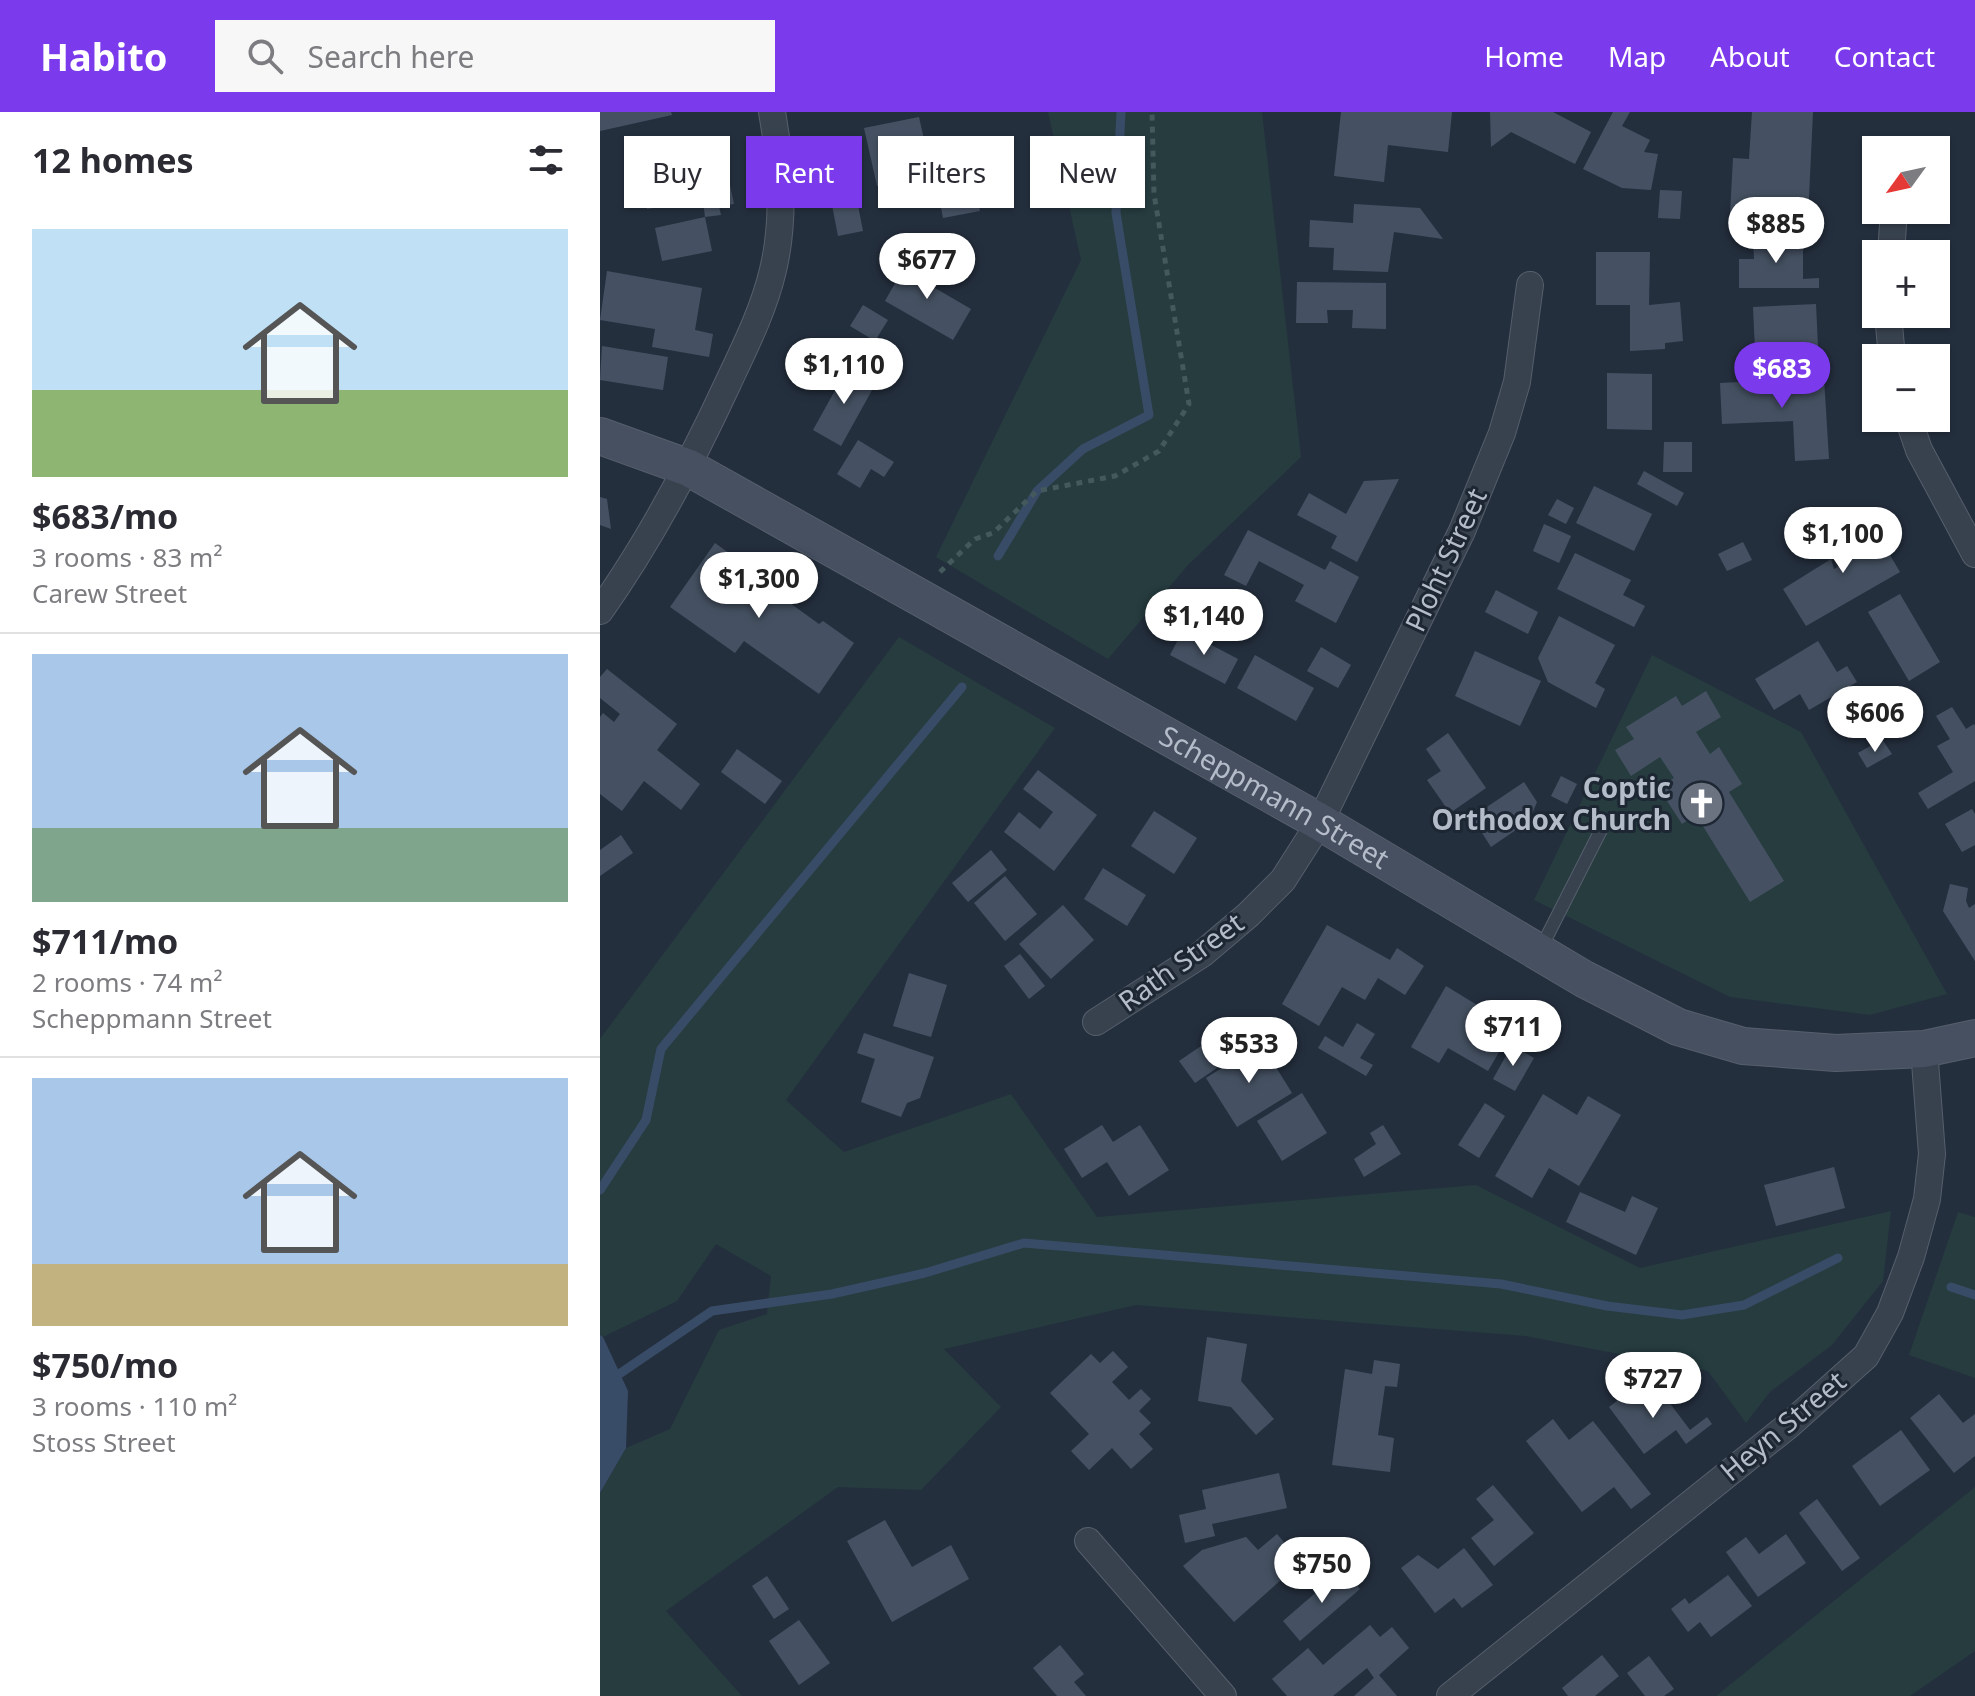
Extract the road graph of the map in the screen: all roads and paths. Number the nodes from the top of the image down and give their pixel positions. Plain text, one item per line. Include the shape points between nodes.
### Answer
1 (772, 112) edge
2 (1152, 112) edge
3 (1530, 285) dead end
4 (1913, 432) edge
5 (600, 436) edge
6 (689, 468) junction
7 (1975, 554) edge
8 (918, 597) junction
9 (600, 611) edge
10 (1320, 822) junction
11 (1604, 824) dead end
12 (1538, 952) junction
13 (1096, 1022) dead end
14 (1975, 1038) edge
15 (1924, 1049) junction
16 (1088, 1541) dead end
17 (1223, 1696) edge
18 (1450, 1696) edge

1 - 6 street via 780,215 773,270 752,330
2 - 8 path via 1154,194 1189,404 1159,451 1115,476 1037,491 993,533 975,539 950,559
3 - 10 street, Ploht Street via 1517,382 1502,433 1462,531
4 - 7 street
5 - 6 street, Scheppmann Street
6 - 8 street, Scheppmann Street
6 - 9 street
8 - 10 street, Scheppmann Street
10 - 12 street, Scheppmann Street
10 - 13 street, Rath Street via 1283,880 1248,915 1202,954
11 - 12 lane
12 - 15 street, Scheppmann Street via 1678,1027 1743,1046 1836,1053
14 - 15 street, Scheppmann Street
15 - 18 street, Heyn Street via 1932,1154 1927,1199 1890,1313 1866,1356 1789,1425
16 - 17 street

